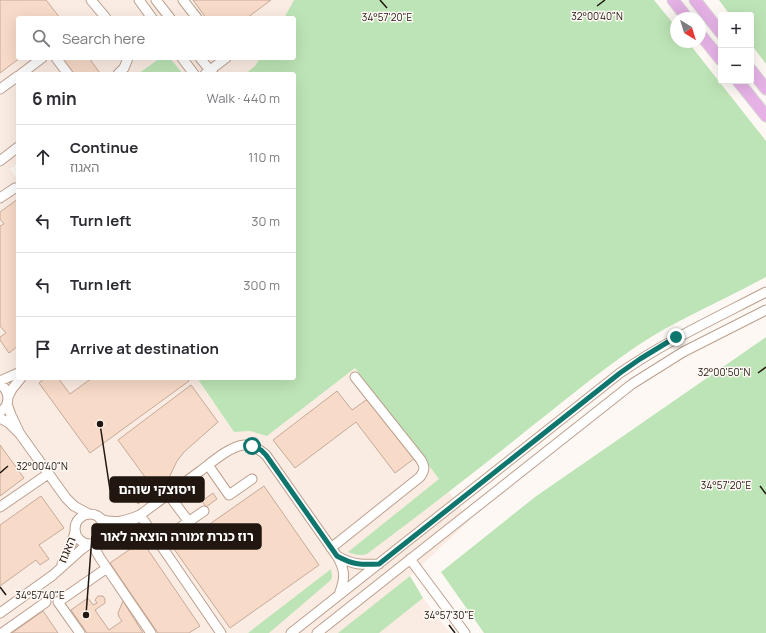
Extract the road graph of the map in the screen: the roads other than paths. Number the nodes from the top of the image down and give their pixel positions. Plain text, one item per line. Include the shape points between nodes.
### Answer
1 (91, 0) edge
2 (139, 0) edge
3 (156, 0) edge
4 (183, 0) edge
5 (673, 0) edge
6 (695, 0) edge
7 (682, 12) edge
8 (104, 16) edge
9 (151, 16) edge
10 (168, 16) edge
11 (195, 16) edge
12 (718, 28) edge
13 (706, 41) edge
14 (718, 56) edge
15 (39, 60) edge
16 (58, 60) edge
17 (127, 60) edge
18 (184, 60) edge
19 (201, 60) edge
20 (224, 60) edge
21 (24, 72) edge
22 (66, 72) edge
23 (120, 72) edge
24 (192, 72) edge
25 (208, 72) edge
26 (210, 72) edge
27 (754, 74) edge
28 (16, 77) edge
29 (740, 84) edge
30 (0, 89) edge
31 (766, 89) edge
32 (766, 116) edge
33 (16, 148) edge
34 (0, 160) edge
35 (15, 188) dead end
36 (0, 198) edge
37 (766, 292) edge
38 (766, 310) edge
39 (16, 374) edge
40 (356, 377) dead end
41 (19, 380) edge
42 (0, 382) edge
43 (8, 401) junction
44 (0, 412) edge
45 (0, 418) edge
46 (20, 434) junction
47 (208, 465) junction
48 (48, 474) junction
49 (252, 479) dead end
50 (168, 494) junction
51 (66, 498) junction
52 (0, 507) edge
53 (204, 511) dead end
54 (89, 514) junction
55 (140, 515) junction
56 (100, 519) junction
57 (189, 522) junction
58 (75, 528) junction
59 (172, 533) dead end
60 (95, 542) junction
61 (331, 548) junction
62 (337, 556) junction
63 (410, 559) junction
64 (379, 564) junction
65 (107, 568) junction
66 (59, 569) junction
67 (339, 595) junction
68 (46, 602) dead end
69 (0, 613) edge
70 (2, 633) edge
71 (80, 633) edge
72 (151, 633) edge
73 (221, 633) edge
74 (291, 633) edge
75 (317, 633) edge
76 (465, 633) edge

1 - 8 street
2 - 9 street
3 - 10 street
4 - 11 street
5 - 7 main road
6 - 12 main road
13 - 14 main road
15 - 21 street
16 - 22 street
17 - 23 street
18 - 24 street
19 - 25 street
20 - 26 street
27 - 31 main road
28 - 30 street
29 - 32 main road
33 - 34 street
35 - 36 street
37 - 64 street via 676,337 630,366
38 - 63 street via 683,352 632,384
39 - 42 street
40 - 61 street via 421,460 424,471 420,477
41 - 43 street
42 - 43 street, האגוז via 5,388
43 - 44 street
43 - 46 street, האגוז via 10,415
45 - 46 street, האגוז
46 - 48 street, האגוז
47 - 49 street via 229,495
47 - 50 street, האגוז
47 - 61 street, האגוז via 227,452 244,445 261,450
48 - 51 street, האגוז
48 - 52 street
50 - 55 street, האגוז
50 - 57 street
51 - 54 street, האגוז
51 - 58 street, האגוז
53 - 57 street
54 - 56 street
54 - 58 street via 79,518
55 - 56 street, האגוז via 110,522
55 - 60 street, האגוז via 128,525
55 - 73 street
56 - 60 street via 104,532
57 - 59 street
58 - 60 street via 80,541
58 - 66 street, האגוז via 69,551
60 - 65 street via 96,551
60 - 66 street, האגוז via 82,549
61 - 62 street, האגוז
62 - 64 street via 351,563
62 - 67 street via 344,579
63 - 75 street
63 - 76 street
64 - 67 street
65 - 71 street via 58,602
65 - 72 street
66 - 69 street, האגוז
67 - 74 street
68 - 70 street

